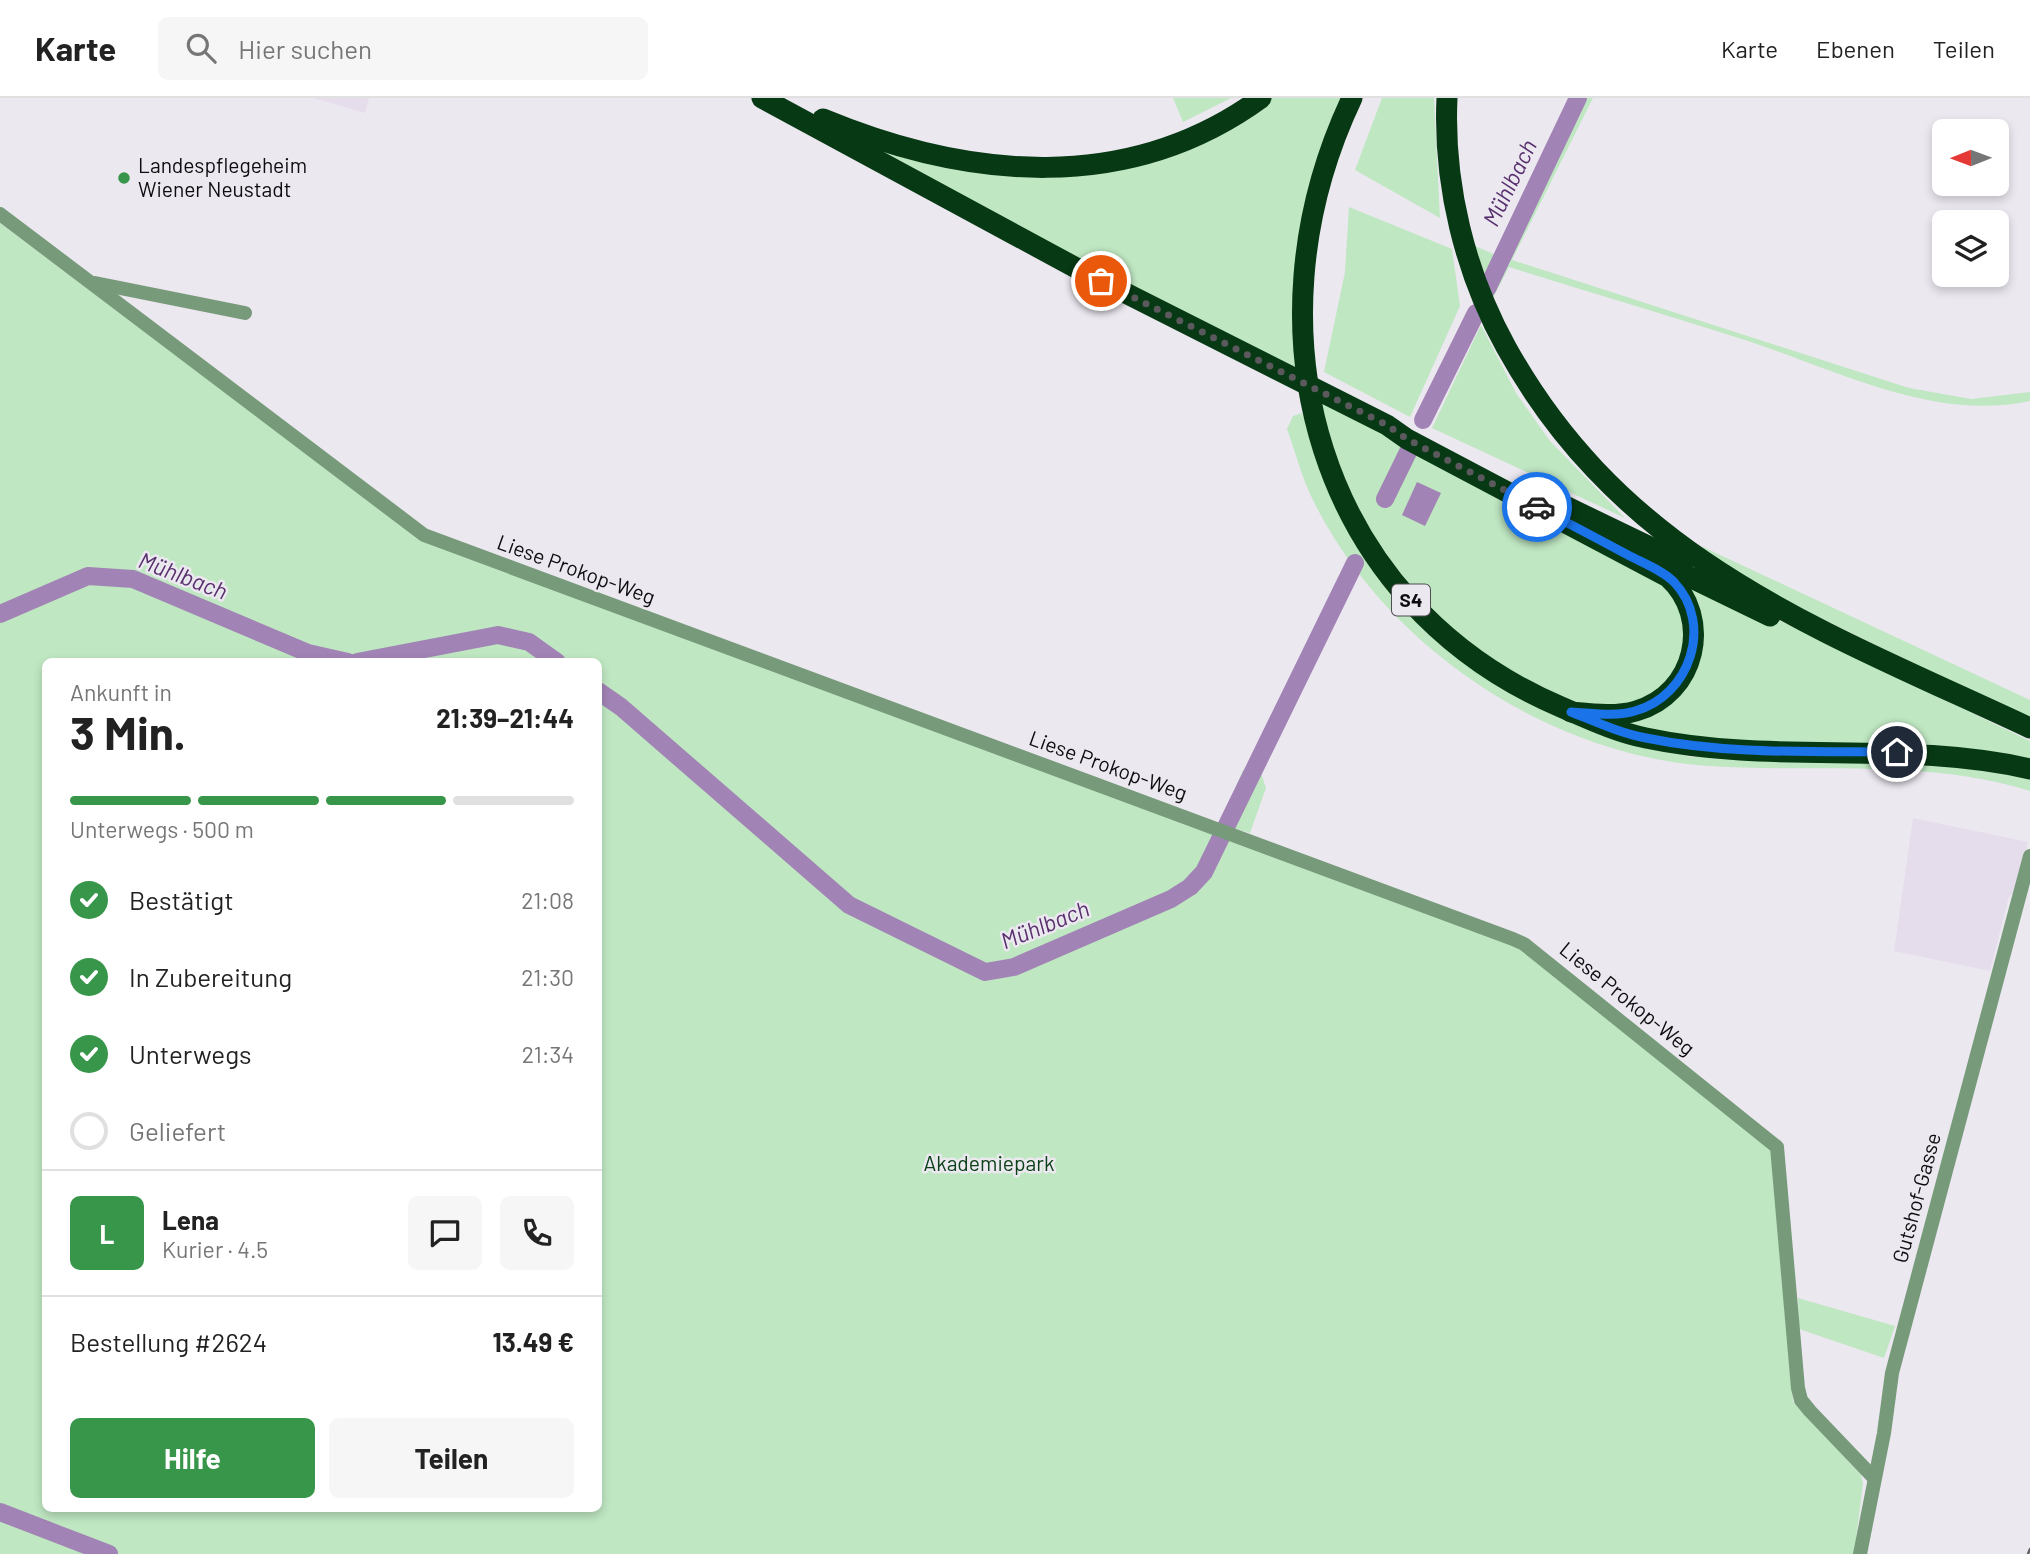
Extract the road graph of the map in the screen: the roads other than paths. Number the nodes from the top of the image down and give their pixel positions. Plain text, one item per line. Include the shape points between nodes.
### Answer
1 (762, 98) edge
2 (781, 98) edge
3 (1261, 98) edge
4 (1352, 98) edge
5 (1447, 98) edge
6 (0, 214) edge
7 (93, 283) junction
8 (245, 313) dead end
9 (1387, 425) junction
10 (1469, 471) junction
11 (1814, 627) junction
12 (1571, 712) junction
13 (2030, 728) edge
14 (2030, 740) edge
15 (2030, 769) edge
16 (2030, 856) edge
17 (1874, 1478) junction
18 (1860, 1554) edge

1 - 9 highway via 1080,270
2 - 3 highway via 865,136 928,154 988,166 1035,169 1130,158 1192,139
4 - 12 highway, S4 via 1312,214 1301,310 1305,373 1334,479 1360,530 1416,605 1489,669 1531,695
5 - 11 highway via 1455,205 1482,299 1532,393 1572,446 1654,528 1699,560
6 - 7 street, Liese Prokop-Weg
7 - 8 street, Liese Prokop-Weg
7 - 17 street, Liese Prokop-Weg via 424,535 1524,944 1777,1147 1801,1400
9 - 10 highway
9 - 11 highway via 1411,431
10 - 12 highway via 1660,571 1687,601 1694,622 1694,644 1685,672 1667,694 1628,713
10 - 14 highway
11 - 13 highway
12 - 15 highway, S4 via 1625,733 1701,746 1953,756
16 - 17 street, Gutshof-Gasse via 1892,1373
17 - 18 street, Gutshof-Gasse

